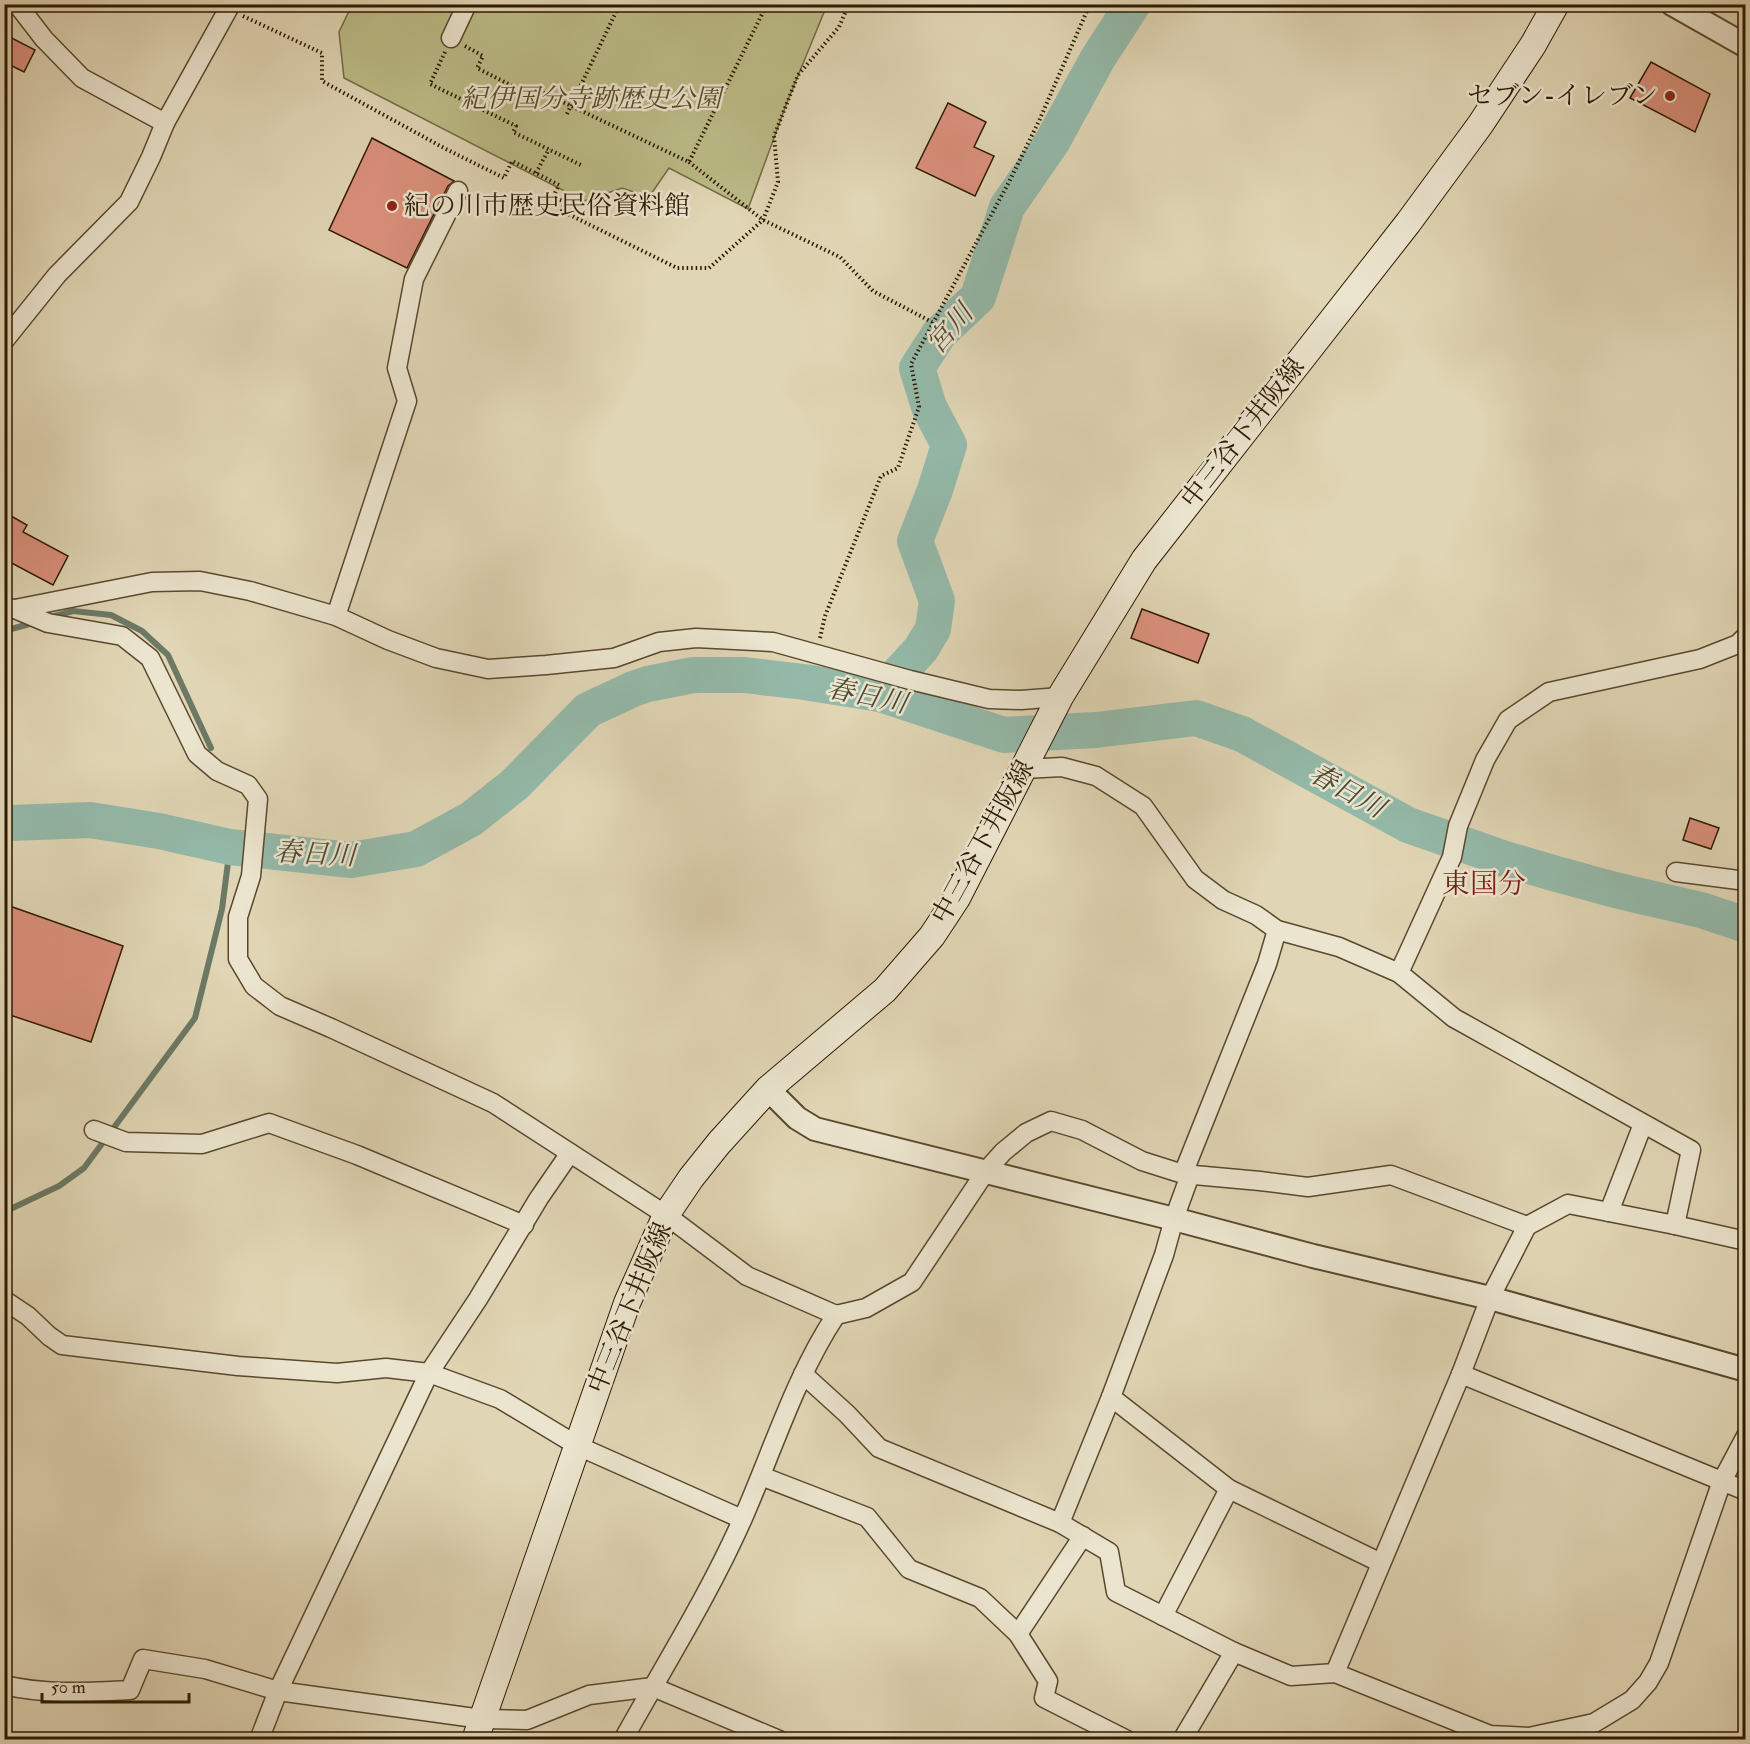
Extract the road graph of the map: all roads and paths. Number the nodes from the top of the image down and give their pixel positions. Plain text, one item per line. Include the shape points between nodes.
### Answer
1 (17, 4) edge
2 (467, 4) edge
3 (768, 4) edge
4 (849, 4) edge
5 (1090, 4) edge
6 (1556, 4) edge
7 (1672, 4) edge
8 (230, 7) edge
9 (617, 10) dead end
10 (451, 38) junction
11 (1746, 46) edge
12 (571, 106) junction
13 (567, 114) dead end
14 (165, 123) junction
15 (549, 149) junction
16 (689, 162) junction
17 (583, 166) dead end
18 (536, 173) junction
19 (458, 191) dead end
20 (763, 220) junction
21 (932, 322) junction
22 (4, 340) edge
23 (10, 609) edge
24 (336, 616) junction
25 (1746, 636) edge
26 (817, 653) junction
27 (1056, 704) junction
28 (1024, 767) junction
29 (1676, 872) dead end
30 (1746, 881) edge
31 (1277, 930) junction
32 (1399, 973) junction
33 (768, 1089) junction
34 (1643, 1124) junction
35 (94, 1130) dead end
36 (570, 1153) junction
37 (987, 1171) junction
38 (1186, 1174) junction
39 (1609, 1212) junction
40 (666, 1215) junction
41 (1174, 1219) junction
42 (524, 1225) junction
43 (1675, 1225) junction
44 (1527, 1226) junction
45 (1746, 1241) edge
46 (1490, 1298) junction
47 (4, 1300) edge
48 (836, 1315) junction
49 (1746, 1370) edge
50 (429, 1373) junction
51 (803, 1374) junction
52 (1461, 1374) junction
53 (1111, 1397) junction
54 (1746, 1436) edge
55 (578, 1446) junction
56 (761, 1476) junction
57 (1722, 1481) junction
58 (1229, 1489) junction
59 (1746, 1491) edge
60 (742, 1519) junction
61 (1060, 1523) junction
62 (1083, 1536) junction
63 (1381, 1563) junction
64 (1163, 1616) junction
65 (1018, 1634) junction
66 (1234, 1652) junction
67 (1335, 1673) junction
68 (4, 1685) edge
69 (652, 1687) junction
70 (278, 1692) junction
71 (478, 1729) edge
72 (1528, 1738) edge
73 (259, 1740) edge
74 (623, 1740) edge
75 (779, 1740) edge
76 (1127, 1740) edge
77 (1182, 1740) edge

1 - 14 street via 82,78
2 - 10 street
3 - 16 path
4 - 20 path via 839,27 798,75 774,136 778,182
5 - 21 path via 1009,182
6 - 27 main road, 中三谷下井阪線 via 1480,125 1421,206 1144,560
7 - 11 street
8 - 14 street
8 - 18 path via 322,53 322,81 444,148 504,178 512,161
9 - 12 path
10 - 12 path via 483,56 477,68 526,93 529,86
10 - 15 path via 430,84 516,126 513,132
12 - 13 path
12 - 16 path
14 - 22 street via 129,202 57,275
15 - 17 path
15 - 18 path
16 - 20 path
18 - 20 path via 559,185 553,197 565,202 562,211 677,268 709,268
19 - 24 street via 414,279 397,368 407,401
20 - 21 path via 840,257 873,291
21 - 26 path via 911,364 919,407 898,468 881,476 825,616
23 - 24 street via 152,582 200,581
23 - 36 street via 48,623 122,636 150,658 198,754 217,771 248,785 258,799 251,876 238,917 238,959 254,986 280,1006 493,1103
24 - 26 street via 436,658 488,669 614,658 659,642 696,638 773,642
25 - 32 street via 1738,644 1700,659 1549,692 1508,720 1485,760 1458,826 1452,856
26 - 27 street via 989,699
27 - 28 main road, 中三谷下井阪線
28 - 31 street via 1062,767 1096,776 1143,806 1196,879 1223,900
28 - 33 main road, 中三谷下井阪線 via 957,898 932,936 885,990
29 - 30 street
31 - 32 street via 1339,947
31 - 38 street
32 - 34 street via 1454,1018
33 - 37 street via 797,1118 815,1129
33 - 40 main road, 中三谷下井阪線 via 719,1143
34 - 39 street
34 - 43 street via 1691,1150
35 - 42 street via 126,1142 202,1144 269,1123
36 - 40 street
36 - 42 street
37 - 38 street via 1026,1133 1051,1121 1082,1130 1143,1161
37 - 41 street
37 - 48 street via 912,1282 866,1308
38 - 41 street
38 - 44 street via 1308,1187 1391,1175
39 - 43 street
39 - 44 street via 1568,1204
40 - 48 street via 747,1276
40 - 55 main road, 中三谷下井阪線 via 627,1303
41 - 46 street
41 - 53 street
42 - 50 street
43 - 45 street
44 - 46 street
46 - 49 street
46 - 52 street
47 - 50 street via 62,1345 238,1366 337,1373 386,1368
48 - 51 street
50 - 55 street via 500,1399
50 - 70 street
51 - 56 street
51 - 61 street via 879,1448
52 - 57 street
52 - 63 street
53 - 58 street
53 - 61 street
54 - 57 street
55 - 60 street
55 - 71 main road, 中三谷下井阪線
56 - 60 street
56 - 65 street via 867,1517 909,1569 980,1598
57 - 59 street
57 - 72 street via 1659,1663 1648,1682 1632,1700 1594,1723
58 - 63 street
58 - 64 street
60 - 69 street via 709,1590
61 - 62 street
62 - 64 street via 1109,1552 1116,1592
62 - 65 street
63 - 67 street
64 - 66 street
65 - 76 street via 1048,1681 1044,1698
66 - 67 street via 1291,1676
66 - 77 street
67 - 72 street via 1490,1735
68 - 70 street via 77,1693 130,1690 143,1659 205,1669
69 - 71 street via 589,1695 527,1720
69 - 74 street
69 - 75 street
70 - 71 street
70 - 73 street

